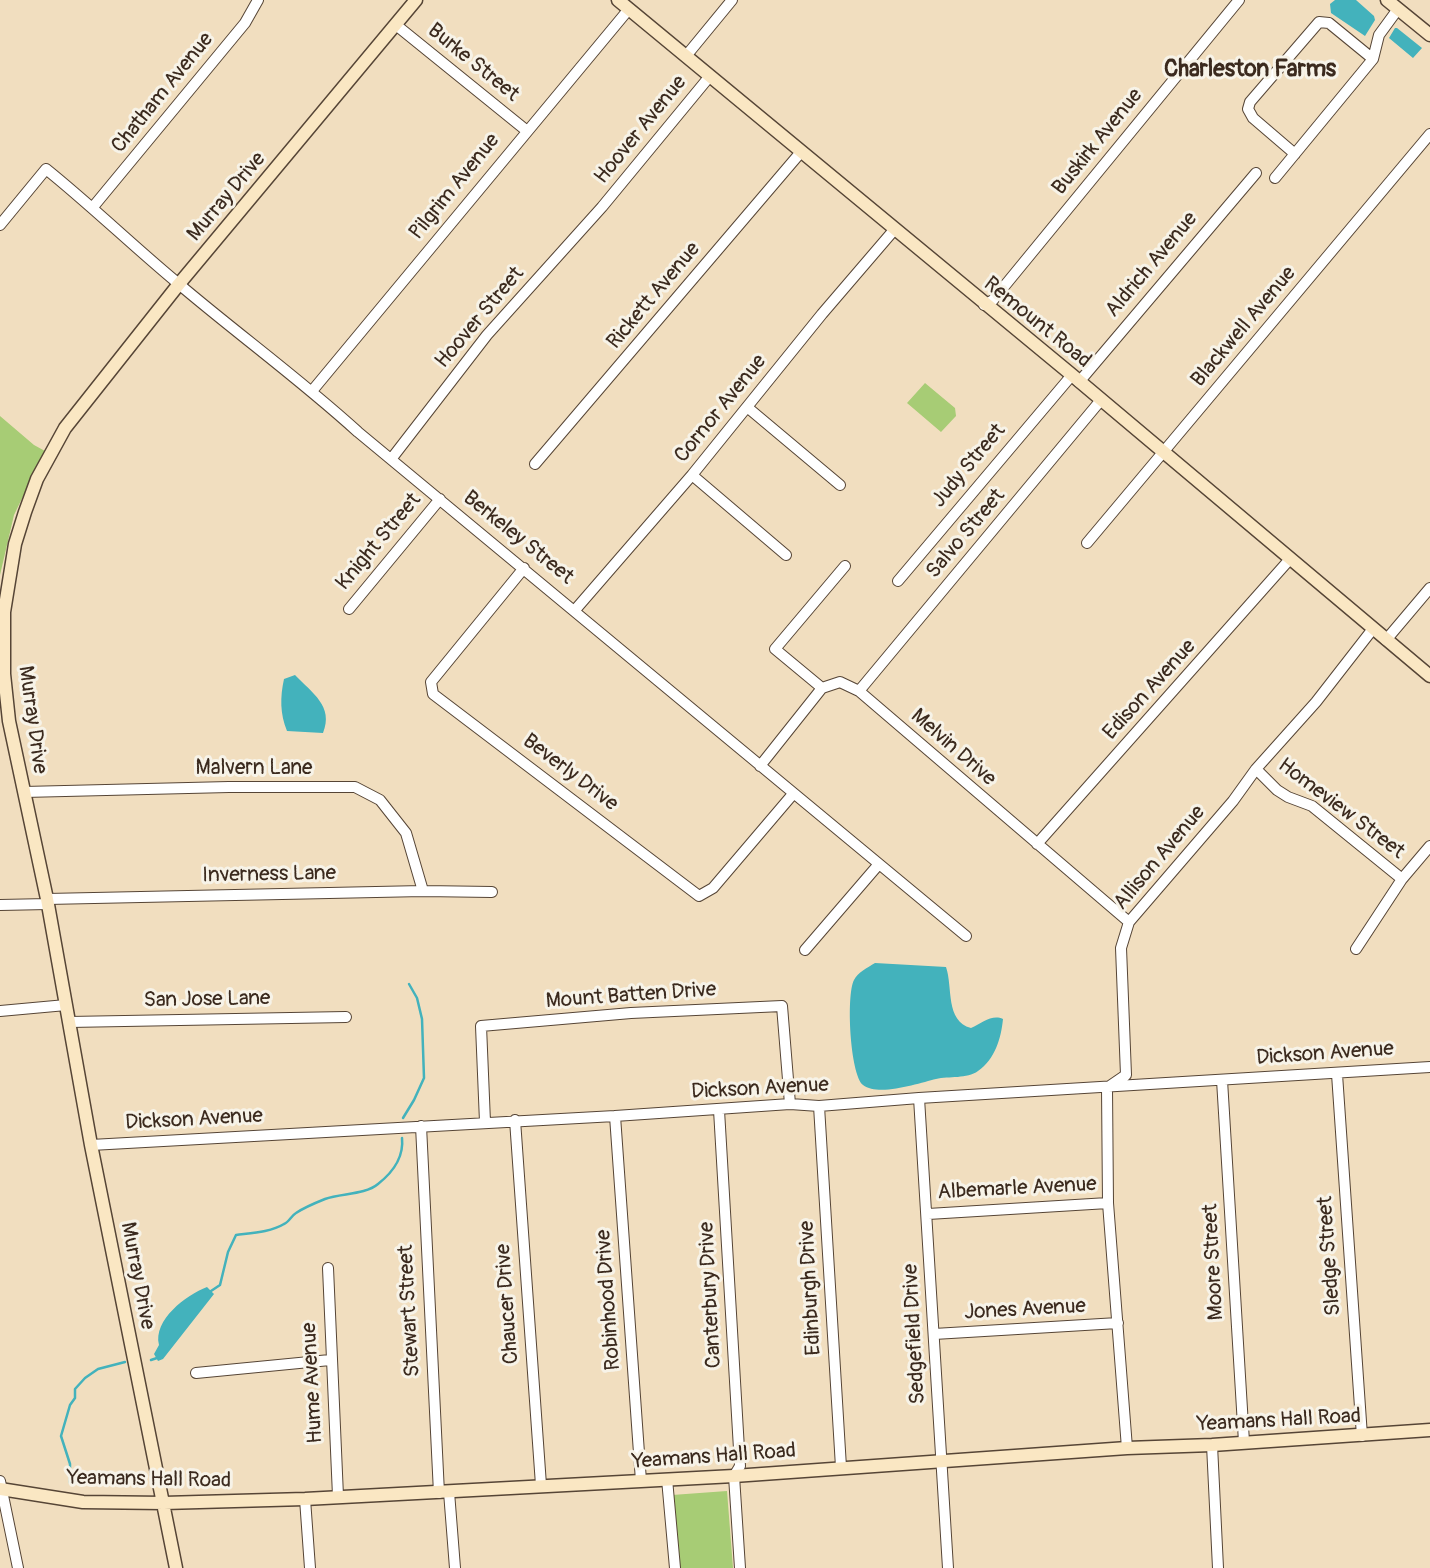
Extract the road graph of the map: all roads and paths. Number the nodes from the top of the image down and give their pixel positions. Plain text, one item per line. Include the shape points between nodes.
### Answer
1 (258, 0) edge
2 (416, 0) edge
3 (618, 0) edge
4 (732, 0) edge
5 (1239, 0) edge
6 (1387, 0) edge
7 (629, 9) junction
8 (1398, 9) junction
9 (396, 25) junction
10 (1430, 35) edge
11 (686, 56) junction
12 (1373, 59) junction
13 (710, 76) junction
14 (527, 131) junction
15 (1430, 134) edge
16 (802, 152) junction
17 (1295, 153) junction
18 (1256, 173) dead end
19 (1275, 178) dead end
20 (602, 207) joint
21 (93, 208) junction
22 (0, 225) edge
23 (894, 230) junction
24 (179, 284) junction
25 (984, 305) junction
26 (1075, 379) junction
27 (313, 391) junction
28 (1101, 400) junction
29 (747, 407) junction
30 (1164, 453) junction
31 (391, 458) junction
32 (536, 464) dead end
33 (692, 475) junction
34 (841, 485) dead end
35 (440, 499) junction
36 (1087, 543) dead end
37 (786, 555) dead end
38 (1290, 559) junction
39 (845, 565) dead end
40 (524, 568) junction
41 (898, 581) dead end
42 (1430, 587) edge
43 (349, 609) dead end
44 (575, 610) junction
45 (1372, 630) junction
46 (1386, 640) junction
47 (1430, 676) edge
48 (822, 688) junction
49 (859, 691) junction
50 (760, 766) junction
51 (1256, 769) junction
52 (23, 792) junction
53 (793, 794) junction
54 (1037, 844) junction
55 (1430, 846) edge
56 (879, 864) junction
57 (1402, 879) junction
58 (423, 891) junction
59 (492, 892) dead end
60 (47, 901) junction
61 (0, 905) edge
62 (1129, 922) junction
63 (966, 936) dead end
64 (1356, 949) dead end
65 (805, 950) dead end
66 (66, 1005) junction
67 (0, 1011) edge
68 (346, 1017) dead end
69 (68, 1022) junction
70 (1430, 1067) edge
71 (1337, 1074) junction
72 (1222, 1080) junction
73 (1107, 1088) junction
74 (919, 1098) junction
75 (790, 1104) junction
76 (819, 1107) junction
77 (719, 1110) junction
78 (615, 1116) junction
79 (515, 1120) junction
80 (485, 1122) junction
81 (421, 1126) junction
82 (91, 1145) junction
83 (1108, 1203) junction
84 (928, 1214) junction
85 (328, 1268) dead end
86 (1118, 1323) junction
87 (934, 1334) junction
88 (330, 1360) junction
89 (196, 1373) dead end
90 (1430, 1430) edge
91 (1362, 1436) junction
92 (1244, 1441) junction
93 (1212, 1445) junction
94 (1127, 1448) junction
95 (942, 1462) junction
96 (841, 1467) junction
97 (734, 1476) junction
98 (667, 1479) junction
99 (641, 1481) junction
100 (541, 1485) junction
101 (1, 1486) edge
102 (444, 1492) junction
103 (338, 1496) junction
104 (305, 1499) junction
105 (164, 1503) junction
106 (18, 1568) edge
107 (176, 1568) edge
108 (310, 1568) edge
109 (455, 1568) edge
110 (675, 1568) edge
111 (740, 1568) edge
112 (948, 1568) edge
113 (1218, 1568) edge

1 - 21 street, Chatham Avenue via 245,23
2 - 9 street, Murray Drive
3 - 7 street, Remount Road
4 - 11 street
5 - 25 street, Buskirk Avenue via 993,300
6 - 8 street
7 - 11 street, Remount Road
7 - 14 street, Pilgrim Avenue
8 - 10 street
8 - 12 street via 1379,35
9 - 14 street, Burke Street
9 - 24 street, Murray Drive
11 - 13 street, Remount Road
12 - 17 street
12 - 17 street via 1328,23 1319,22 1250,102 1253,118
13 - 16 street, Remount Road
13 - 20 street, Hoover Avenue
14 - 27 street, Pilgrim Avenue
15 - 30 street, Blackwell Avenue
16 - 23 street, Remount Road
16 - 32 street, Rickett Avenue
17 - 19 street
18 - 26 street, Aldrich Avenue
20 - 31 street, Hoover Street via 487,335
21 - 22 street, Berkeley Street via 46,169
21 - 24 street, Berkeley Street
23 - 25 street, Remount Road
23 - 29 street, Cornor Avenue
24 - 27 street, Berkeley Street
24 - 52 street, Murray Drive via 65,428 37,479 15,544 4,612 4,674
25 - 26 street, Remount Road
26 - 28 street, Remount Road
26 - 41 street, Judy Street
27 - 31 street, Berkeley Street
28 - 30 street, Remount Road
28 - 49 street, Salvo Street
29 - 33 street, Cornor Avenue
29 - 34 street
30 - 36 street, Blackwell Avenue
30 - 38 street, Remount Road
31 - 35 street, Berkeley Street
33 - 37 street
33 - 44 street, Cornor Avenue
35 - 40 street, Berkeley Street
35 - 43 street, Knight Street
38 - 45 street, Remount Road
38 - 54 street, Edison Avenue
39 - 48 street via 775,649
40 - 44 street, Berkeley Street
40 - 53 street, Beverly Drive via 431,681 433,694 699,896 713,888
42 - 46 street
44 - 50 street, Berkeley Street
45 - 46 street, Remount Road
45 - 51 street, Allison Avenue
46 - 47 street, Remount Road
48 - 49 street via 840,682
48 - 50 street
49 - 54 street, Melvin Drive
50 - 53 street, Berkeley Street
51 - 57 street, Homeview Street via 1277,790 1312,806
51 - 62 street, Allison Avenue
52 - 58 street, Malvern Lane via 355,787 380,800 405,833
52 - 60 street, Murray Drive
53 - 56 street, Berkeley Street
54 - 62 street, Melvin Drive
55 - 57 street
56 - 63 street, Berkeley Street
56 - 65 street
57 - 64 street
58 - 59 street, Inverness Lane
58 - 60 street, Inverness Lane
60 - 61 street, Inverness Lane
60 - 66 street, Murray Drive
62 - 73 street, Allison Avenue via 1121,948 1126,1075
66 - 67 street
66 - 69 street, Murray Drive
68 - 69 street, San Jose Lane
69 - 82 street, Murray Drive
70 - 71 street, Dickson Avenue
71 - 72 street, Dickson Avenue
71 - 91 street, Sledge Street
72 - 73 street, Dickson Avenue
72 - 92 street, Moore Street
73 - 74 street, Dickson Avenue
73 - 83 street
74 - 76 street, Dickson Avenue
74 - 84 street, Sedgefield Drive
75 - 76 street, Dickson Avenue
75 - 77 street, Dickson Avenue
75 - 80 street, Mount Batten Drive via 782,1006 632,1013 481,1026
76 - 96 street, Edinburgh Drive
77 - 78 street, Dickson Avenue
77 - 97 street, Canterbury Drive via 740,1466
78 - 79 street, Dickson Avenue
78 - 99 street, Robinhood Drive
79 - 80 street, Dickson Avenue
79 - 100 street, Chaucer Drive
80 - 81 street, Dickson Avenue
81 - 82 street, Dickson Avenue
81 - 102 street, Stewart Street
82 - 105 street, Murray Drive
83 - 84 street, Albemarle Avenue
83 - 86 street
84 - 87 street, Sedgefield Drive
85 - 88 street, Hume Avenue
86 - 87 street, Jones Avenue
86 - 94 street
87 - 95 street, Sedgefield Drive
88 - 89 street
88 - 103 street, Hume Avenue
90 - 91 street, Yeamans Hall Road
91 - 92 street, Yeamans Hall Road
92 - 93 street, Yeamans Hall Road
93 - 94 street, Yeamans Hall Road
93 - 113 street
94 - 95 street, Yeamans Hall Road
95 - 96 street, Yeamans Hall Road
95 - 112 street, Sedgefield Drive
96 - 97 street, Yeamans Hall Road
97 - 98 street, Yeamans Hall Road
97 - 111 street, Canterbury Drive
98 - 99 street, Yeamans Hall Road
98 - 110 street
99 - 100 street, Yeamans Hall Road
100 - 102 street, Yeamans Hall Road
101 - 105 street, Yeamans Hall Road via 83,1502
101 - 106 street
102 - 103 street, Yeamans Hall Road
102 - 109 street, Stewart Street
103 - 104 street, Yeamans Hall Road
104 - 105 street, Yeamans Hall Road
104 - 108 street
105 - 107 street, Murray Drive

